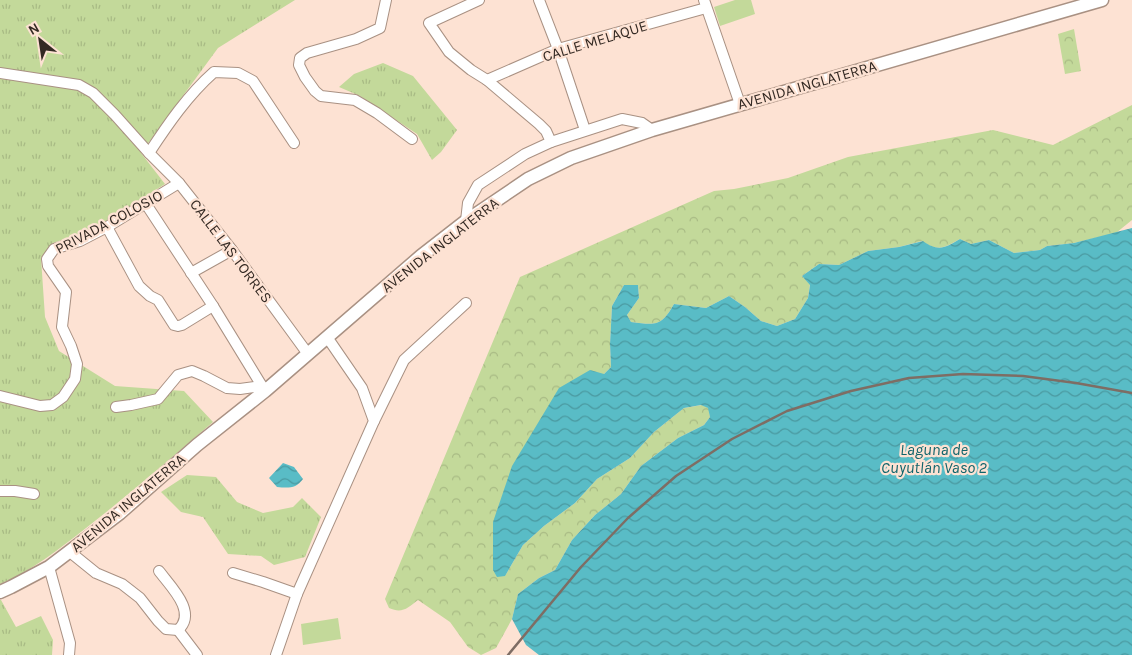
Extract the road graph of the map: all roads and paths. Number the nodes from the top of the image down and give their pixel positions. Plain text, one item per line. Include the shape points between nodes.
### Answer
1 (386, 0) edge
2 (462, 0) edge
3 (539, 0) edge
4 (1102, 0) edge
5 (476, 2) edge
6 (705, 4) edge
7 (558, 49) junction
8 (0, 73) edge
9 (487, 80) junction
10 (740, 104) junction
11 (585, 130) junction
12 (652, 130) junction
13 (412, 139) dead end
14 (551, 142) junction
15 (294, 144) dead end
16 (148, 153) junction
17 (180, 183) junction
18 (146, 204) junction
19 (466, 221) junction
20 (106, 227) junction
21 (232, 250) junction
22 (191, 273) junction
23 (466, 303) dead end
24 (213, 306) junction
25 (327, 337) junction
26 (308, 354) junction
27 (264, 388) junction
28 (0, 396) edge
29 (116, 407) dead end
30 (374, 421) junction
31 (0, 491) edge
32 (34, 494) dead end
33 (70, 552) junction
34 (49, 567) junction
35 (159, 571) dead end
36 (233, 573) dead end
37 (0, 592) edge
38 (298, 594) junction
39 (178, 630) junction
40 (280, 654) edge
41 (69, 655) edge
42 (198, 655) edge

1 - 13 street via 380,28 356,39 307,53 300,58 299,65 321,96 355,100
2 - 5 street
3 - 7 street
4 - 10 main road, AVENIDA INGLATERRA
5 - 9 street via 429,23 449,52
6 - 7 street, CALLE MELAQUE
6 - 10 street
7 - 9 street, CALLE MELAQUE
7 - 11 street
8 - 16 street, CALLE LAS TORRES via 79,85 93,93
9 - 14 street via 539,124
10 - 12 main road, AVENIDA INGLATERRA
11 - 12 street via 622,120 642,123
11 - 14 street
12 - 19 main road, AVENIDA INGLATERRA via 571,158 528,179
14 - 19 street via 478,185 468,203
15 - 16 street via 253,81 238,73 214,72 198,86
16 - 17 street, CALLE LAS TORRES
17 - 18 street, PRIVADA COLOSIO
17 - 21 street, CALLE LAS TORRES
18 - 20 street, PRIVADA COLOSIO
18 - 22 street
19 - 25 main road, AVENIDA INGLATERRA
20 - 24 street via 139,286 158,300 174,325 182,325
20 - 28 street, PRIVADA COLOSIO via 80,241 54,249 47,258 48,266 66,292 62,327 77,364 75,380 63,397 52,405 40,406
21 - 22 street
21 - 26 street, CALLE LAS TORRES
22 - 24 street
23 - 30 street via 404,360
24 - 27 street
25 - 26 main road, AVENIDA INGLATERRA
25 - 30 street via 362,388
26 - 27 main road, AVENIDA INGLATERRA
27 - 29 street via 227,388 192,371 178,375 158,400
27 - 33 main road, AVENIDA INGLATERRA
30 - 38 street
31 - 32 street
33 - 34 main road, AVENIDA INGLATERRA
33 - 39 street via 96,573 122,584 140,598 166,629
34 - 37 main road, AVENIDA INGLATERRA
34 - 41 street via 70,643
35 - 39 street via 181,600 185,613 183,625
36 - 38 street
38 - 40 street
39 - 42 street

